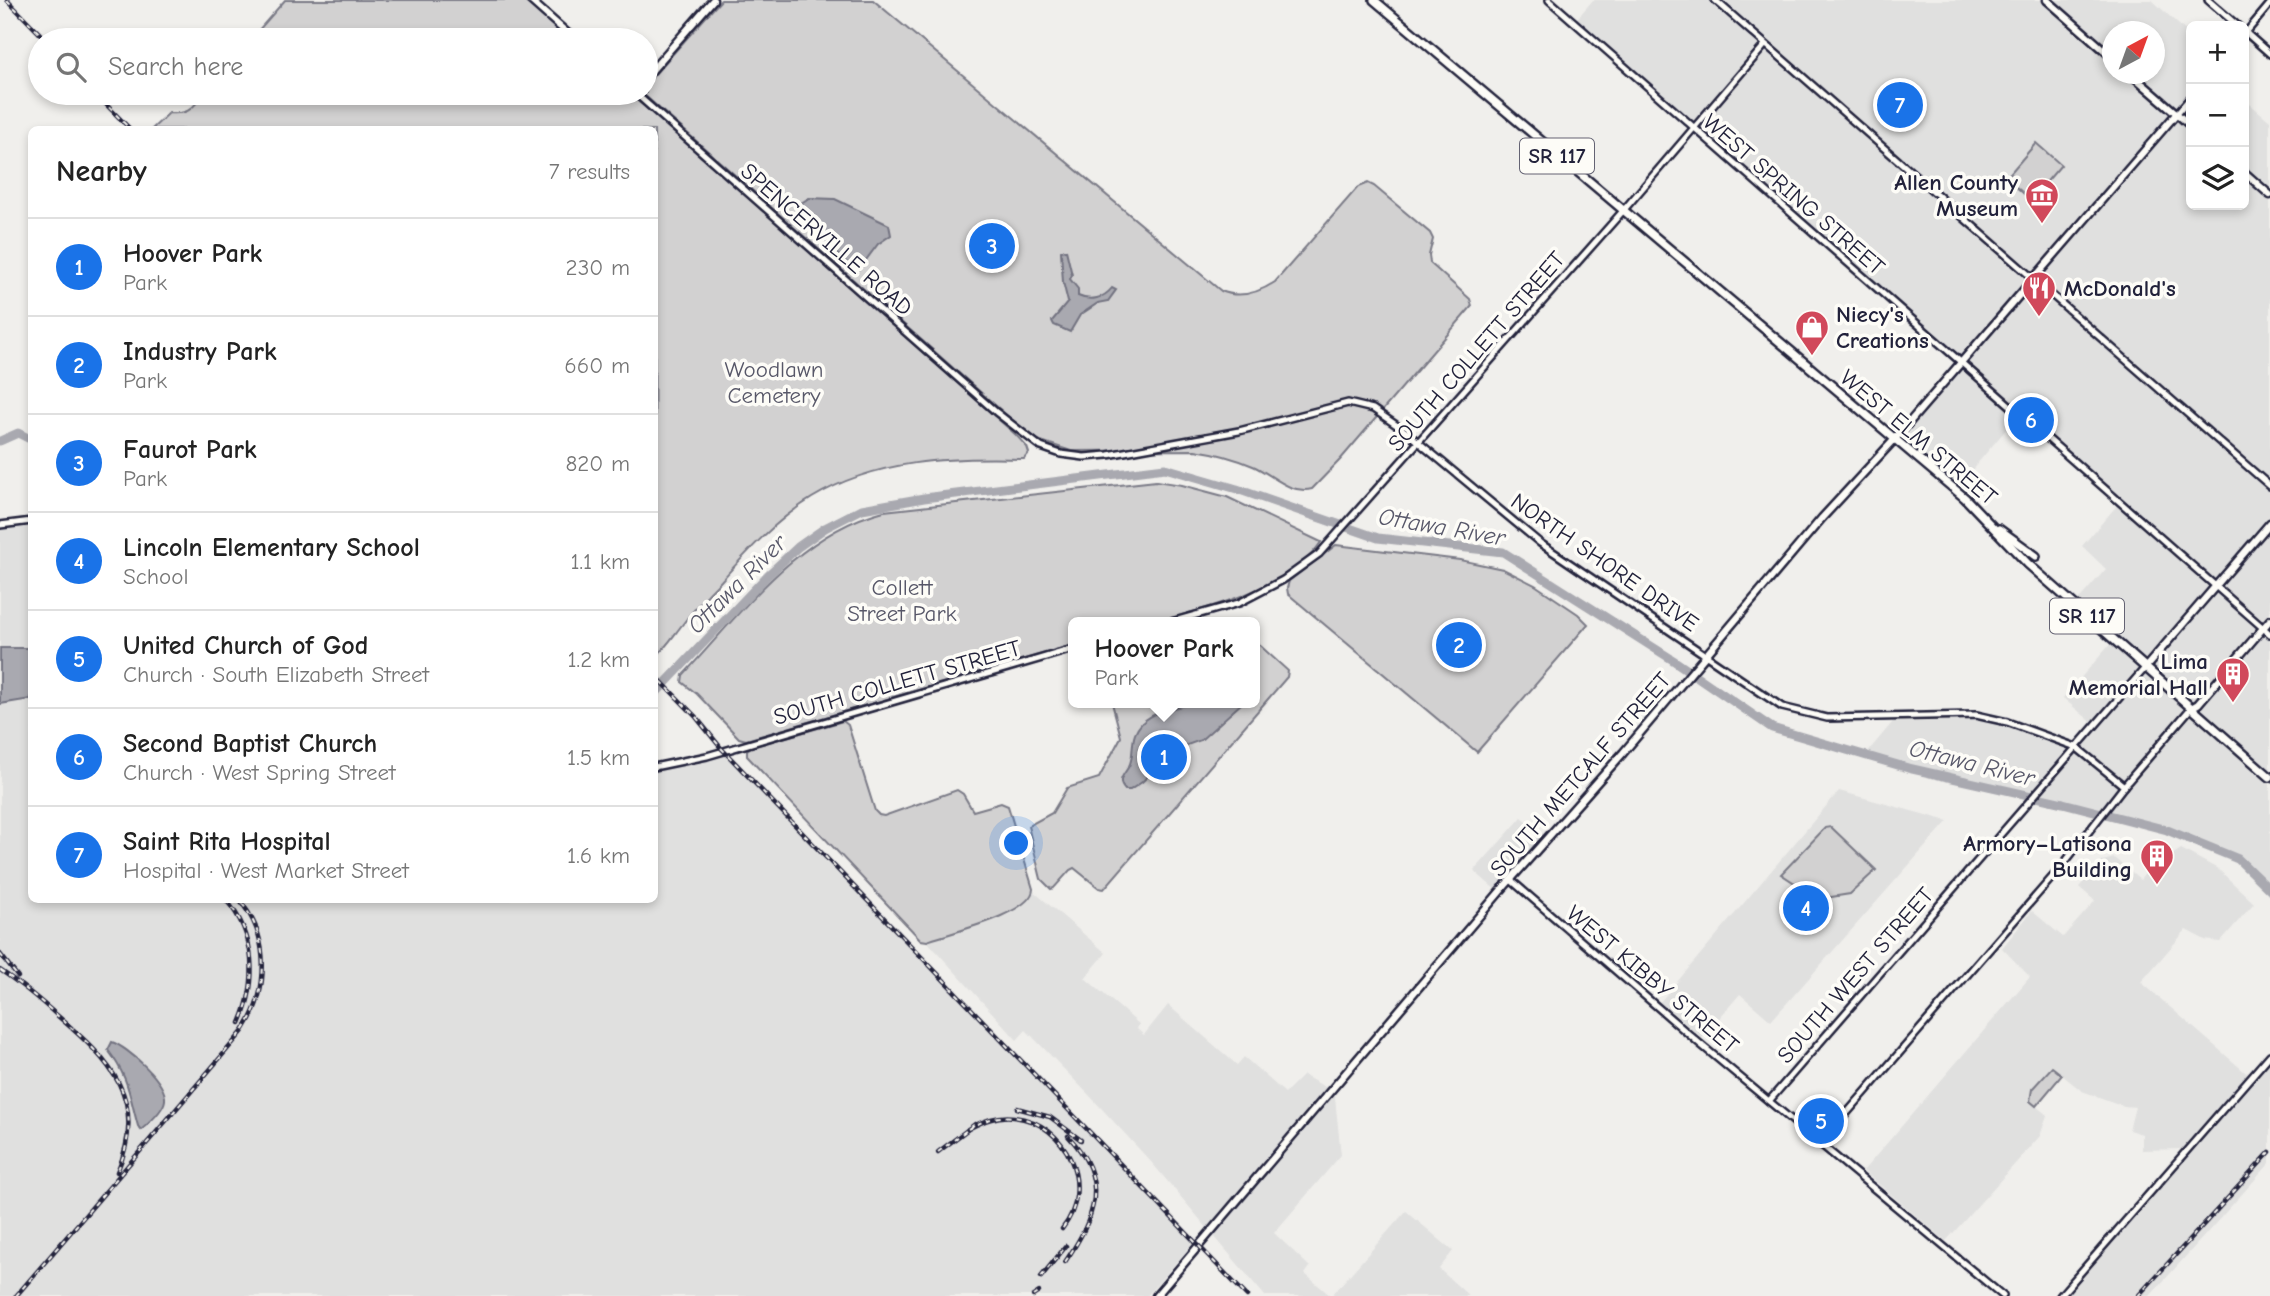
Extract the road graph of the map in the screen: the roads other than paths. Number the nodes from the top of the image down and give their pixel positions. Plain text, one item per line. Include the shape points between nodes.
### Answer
1 (530, 0) edge
2 (713, 0) edge
3 (1374, 0) edge
4 (1549, 0) edge
5 (1714, 0) edge
6 (2047, 0) edge
7 (2208, 0) edge
8 (2270, 4) edge
9 (2232, 21) edge
10 (2249, 27) edge
11 (562, 28) edge
12 (2249, 37) edge
13 (1765, 45) junction
14 (2102, 48) edge
15 (2270, 54) edge
16 (658, 63) edge
17 (2143, 84) edge
18 (2186, 102) edge
19 (649, 105) edge
20 (2176, 113) junction
21 (2186, 122) edge
22 (1693, 128) junction
23 (2249, 176) edge
24 (2270, 195) edge
25 (1622, 212) junction
26 (2034, 279) junction
27 (1961, 362) junction
28 (996, 412) joint
29 (1894, 440) junction
30 (1418, 443) junction
31 (2270, 486) edge
32 (28, 522) edge
33 (2270, 523) edge
34 (0, 525) edge
35 (1993, 526) junction
36 (2036, 556) dead end
37 (2216, 586) junction
38 (1189, 617) edge
39 (2270, 620) edge
40 (2263, 628) junction
41 (2270, 634) edge
42 (1068, 650) edge
43 (1706, 655) junction
44 (2145, 668) junction
45 (2191, 708) junction
46 (2076, 747) junction
47 (658, 766) edge
48 (2270, 777) edge
49 (2124, 786) junction
50 (1511, 880) junction
51 (2270, 1055) edge
52 (1769, 1101) junction
53 (1821, 1144) junction
54 (1156, 1296) edge
55 (2003, 1296) edge
56 (2060, 1296) edge

1 - 11 main road
2 - 16 main road
3 - 25 main road, WEST ELM STREET / SR 117
4 - 22 street, WEST SPRING STREET
5 - 13 street
6 - 14 main road
7 - 9 street
8 - 10 street
12 - 15 street
13 - 22 street, SOUTH COLLETT STREET
13 - 26 street
17 - 20 main road
18 - 20 street
19 - 28 street, SPENCERVILLE ROAD
20 - 21 main road
20 - 26 main road, SOUTH METCALF STREET
22 - 25 street, SOUTH COLLETT STREET
22 - 27 street, WEST SPRING STREET
23 - 24 main road
25 - 29 main road, WEST ELM STREET / SR 117
25 - 30 street, SOUTH COLLETT STREET
26 - 27 main road, SOUTH METCALF STREET
26 - 31 street
27 - 29 main road, SOUTH METCALF STREET
27 - 37 street, WEST SPRING STREET
28 - 30 street, NORTH SHORE DRIVE via 1041,447 1076,456 1108,455 1239,431 1349,404 1377,411
29 - 35 main road, WEST ELM STREET / SR 117
29 - 43 main road, SOUTH METCALF STREET via 1822,517
30 - 38 street, SOUTH COLLETT STREET via 1307,564 1239,603
30 - 43 street, NORTH SHORE DRIVE via 1540,543
32 - 34 street
33 - 37 main road, SOUTH WEST STREET
35 - 36 main road
35 - 44 main road, WEST ELM STREET / SR 117 via 2028,564
37 - 40 street, WEST SPRING STREET
37 - 44 main road, SOUTH WEST STREET
39 - 40 main road
40 - 41 street, WEST SPRING STREET
40 - 45 main road
42 - 47 street, SOUTH COLLETT STREET
43 - 46 street, NORTH SHORE DRIVE via 1782,707 1803,714 1827,718 1976,715 2024,726
43 - 50 main road, SOUTH METCALF STREET
44 - 45 main road, WEST ELM STREET / SR 117
44 - 46 street, SOUTH WEST STREET
45 - 48 main road, WEST ELM STREET / SR 117
45 - 49 street
46 - 49 street, NORTH SHORE DRIVE
46 - 52 street, SOUTH WEST STREET
49 - 53 street via 2054,876
50 - 52 street, WEST KIBBY STREET
50 - 54 main road, SOUTH METCALF STREET
51 - 56 street
52 - 53 street, WEST KIBBY STREET
53 - 55 street, WEST KIBBY STREET

